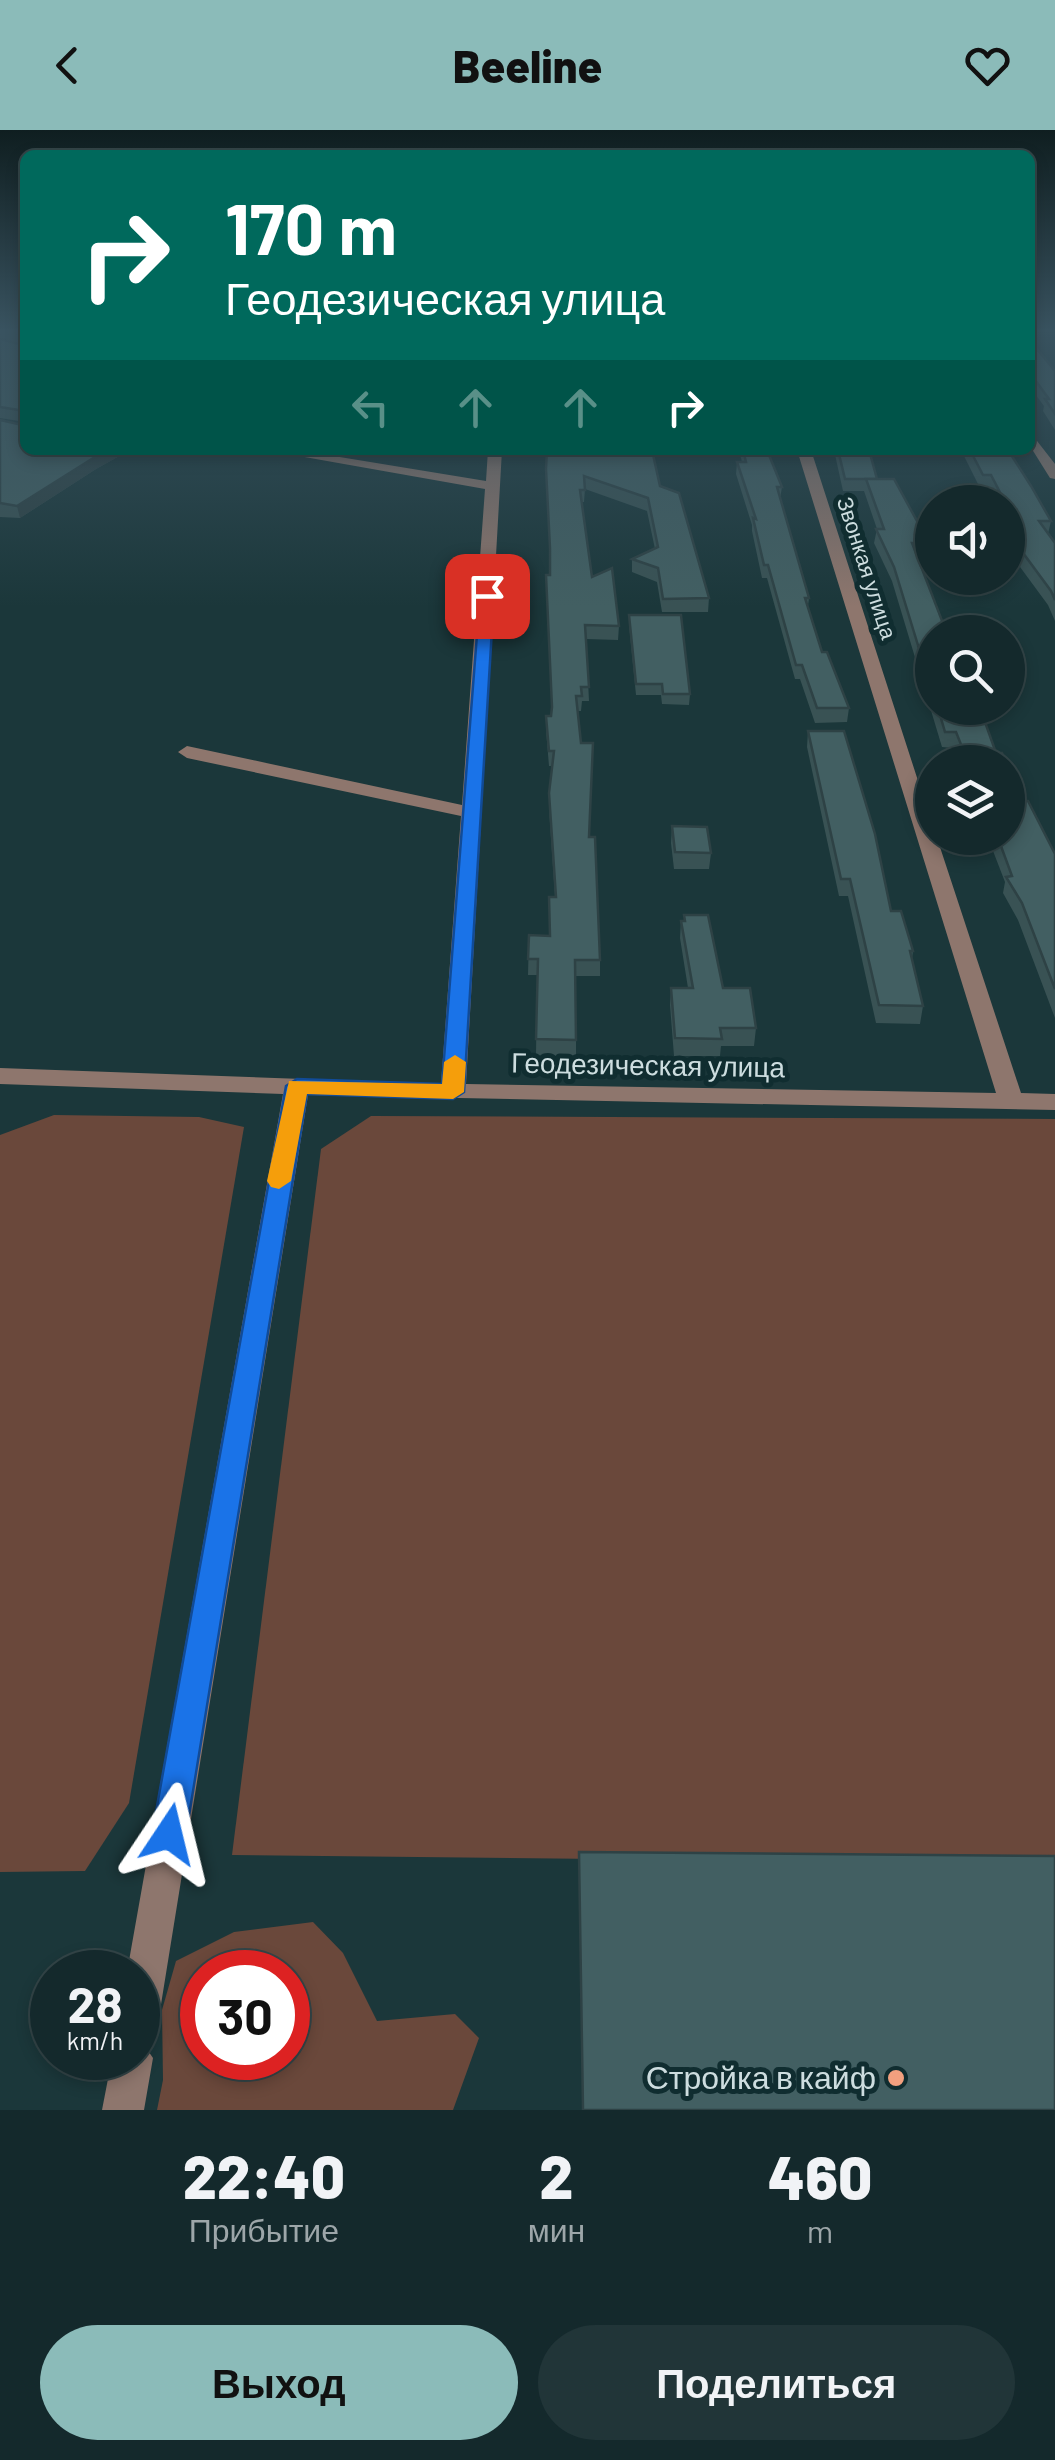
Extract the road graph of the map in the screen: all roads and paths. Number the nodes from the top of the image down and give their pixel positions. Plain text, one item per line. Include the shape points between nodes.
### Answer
1 (1035, 444) edge
2 (303, 455) edge
3 (495, 455) edge
4 (806, 455) edge
5 (1055, 475) edge
6 (494, 486) junction
7 (187, 752) dead end
8 (473, 813) junction
9 (0, 1076) edge
10 (297, 1086) junction
11 (453, 1092) junction
12 (1011, 1102) junction
13 (1055, 1102) edge
14 (150, 1950) edge
15 (128, 2080) edge
16 (123, 2110) edge

1 - 5 street
2 - 6 street
3 - 6 street
4 - 12 street, Звонкая улица
6 - 8 street
7 - 8 street
8 - 11 street
9 - 10 street, Геодезическая улица
10 - 11 street, Геодезическая улица
10 - 14 street
11 - 12 street, Геодезическая улица
12 - 13 street, Геодезическая улица
15 - 16 street

